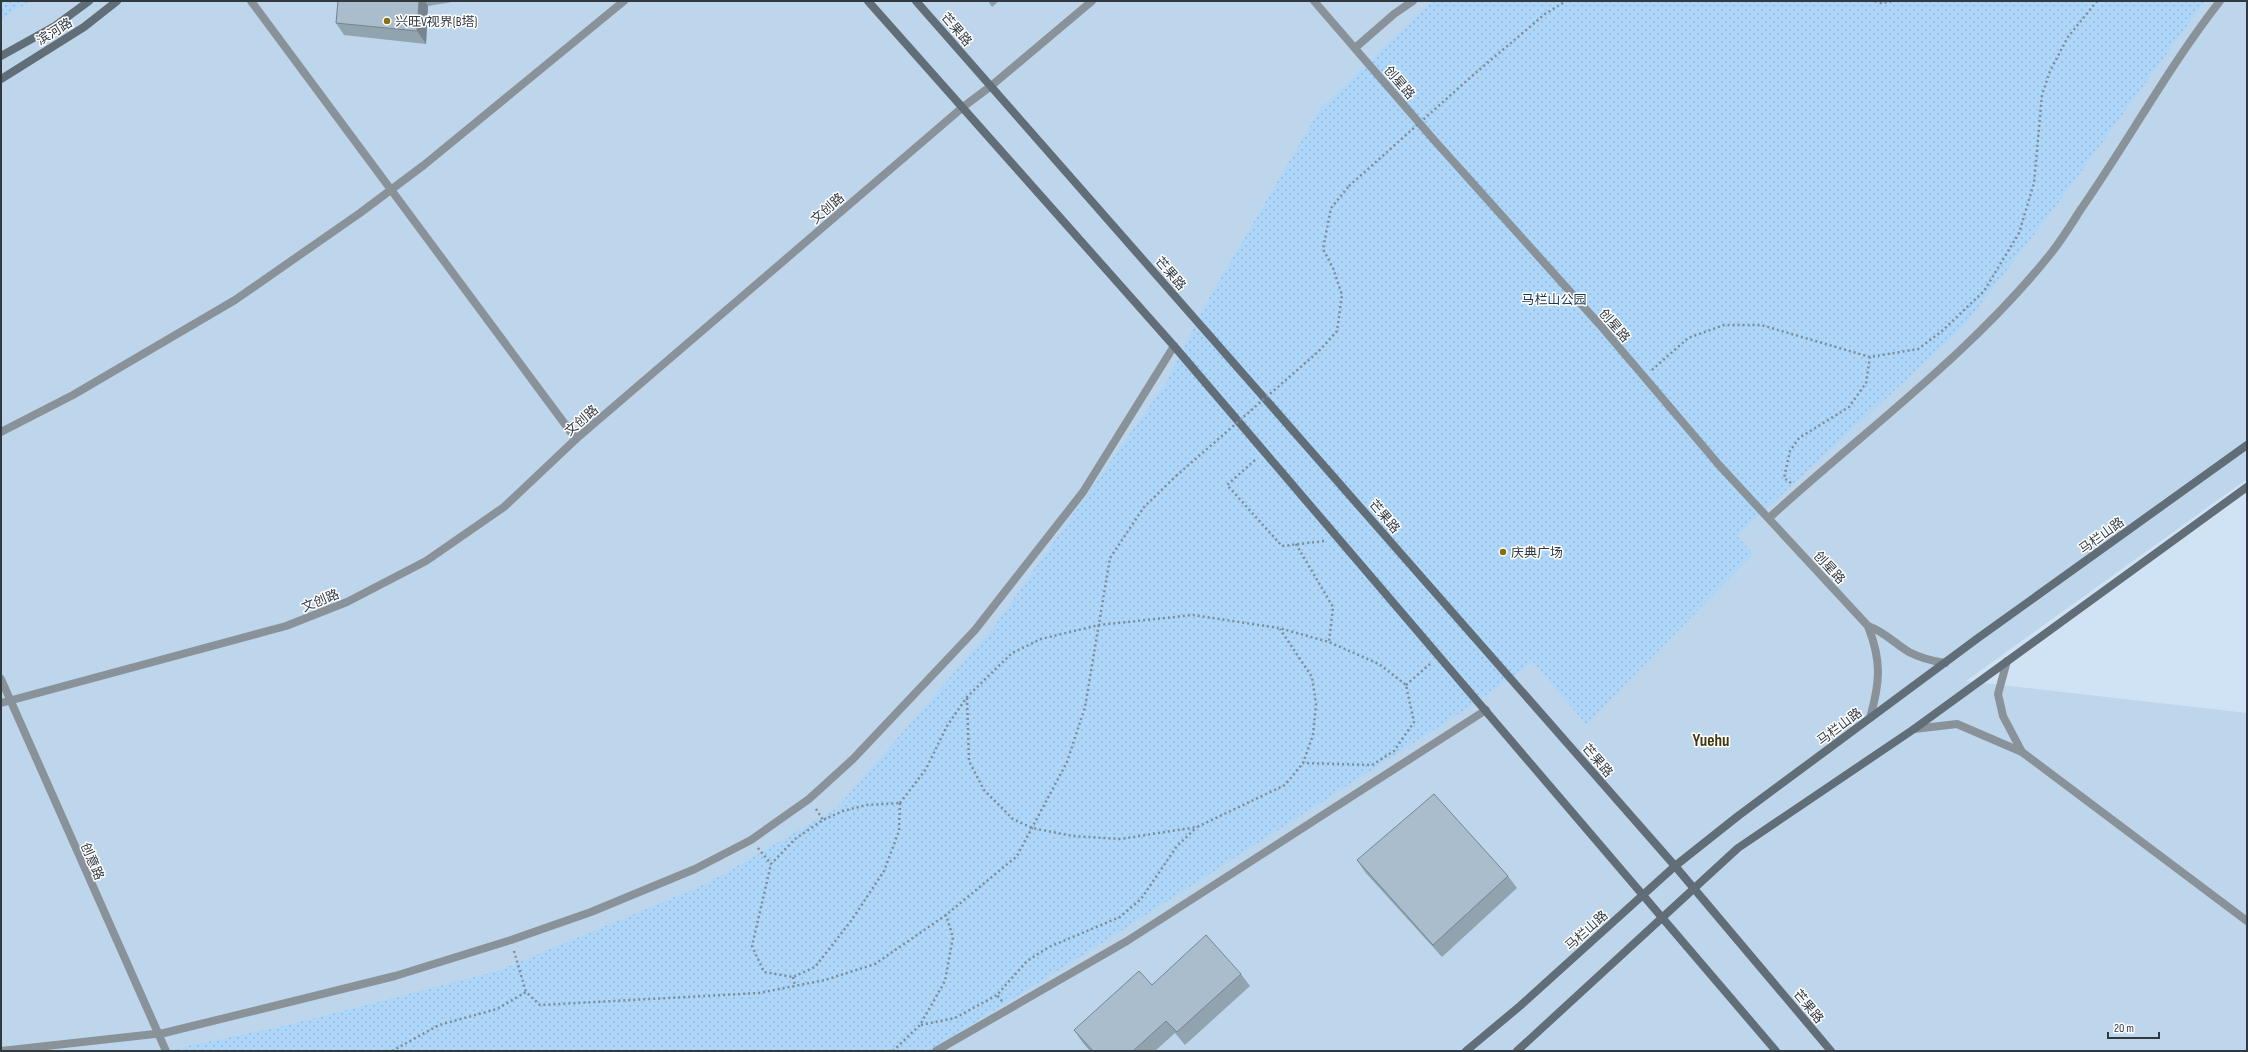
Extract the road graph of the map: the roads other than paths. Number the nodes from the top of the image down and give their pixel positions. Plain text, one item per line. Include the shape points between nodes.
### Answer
1 (89, 1) edge
2 (117, 1) edge
3 (252, 1) edge
4 (624, 1) edge
5 (868, 1) edge
6 (916, 1) edge
7 (1092, 1) edge
8 (1314, 1) edge
9 (1413, 1) edge
10 (2220, 1) edge
11 (1355, 48) junction
12 (1, 56) edge
13 (1, 79) edge
14 (991, 86) junction
15 (963, 107) junction
16 (391, 190) junction
17 (1174, 346) junction
18 (1, 432) edge
19 (576, 439) junction
20 (2247, 445) edge
21 (2247, 487) edge
22 (1769, 518) junction
23 (1868, 626) junction
24 (2006, 661) junction
25 (1945, 663) junction
26 (1, 679) edge
27 (11, 700) junction
28 (1, 703) edge
29 (1486, 710) junction
30 (1870, 718) junction
31 (1914, 729) junction
32 (2022, 752) junction
33 (1675, 866) junction
34 (1693, 889) junction
35 (1644, 895) junction
36 (1663, 917) junction
37 (2247, 921) edge
38 (159, 1034) junction
39 (1, 1051) edge
40 (166, 1051) edge
41 (936, 1051) edge
42 (1466, 1051) edge
43 (1517, 1051) edge
44 (1776, 1051) edge
45 (1831, 1051) edge

1 - 12 main road, 滨河路 via 55,26
2 - 13 main road, 滨河路 via 84,27
3 - 16 street
4 - 16 street via 494,110
5 - 15 main road
6 - 14 main road, 芒果路
7 - 14 street, 文创路
8 - 11 street, 创星路
9 - 11 street
10 - 22 street via 2198,29 2106,173 2052,251 2009,301 1953,358
11 - 22 street, 创星路 via 1719,465
14 - 15 street, 文创路
14 - 33 main road, 芒果路
15 - 17 main road
15 - 19 street, 文创路
16 - 18 street via 235,300 73,394
16 - 19 street
17 - 29 main road
17 - 38 street via 1083,492 975,630 853,759 809,799 751,840 695,869 591,912 511,940 380,980
19 - 27 street, 文创路 via 504,507 426,561 347,602 286,626
20 - 25 main road, 马栏山路
21 - 24 main road
22 - 23 street, 创星路
23 - 25 street via 1885,633 1909,652 1928,660
23 - 30 street via 1879,674
24 - 31 main road
24 - 32 street via 1998,694 2003,716
25 - 30 main road, 马栏山路
26 - 27 street, 创意路
27 - 28 street, 文创路
27 - 38 street, 创意路 via 89,881
29 - 35 main road
29 - 41 street via 1127,941
30 - 33 main road, 马栏山路
31 - 32 street via 1957,724
31 - 34 main road via 1738,848
32 - 37 street
33 - 34 main road, 芒果路
33 - 35 main road, 马栏山路
34 - 36 main road
34 - 45 main road, 芒果路
35 - 36 main road
35 - 42 main road, 马栏山路
36 - 43 main road
36 - 44 main road
38 - 39 street
38 - 40 street, 创意路

